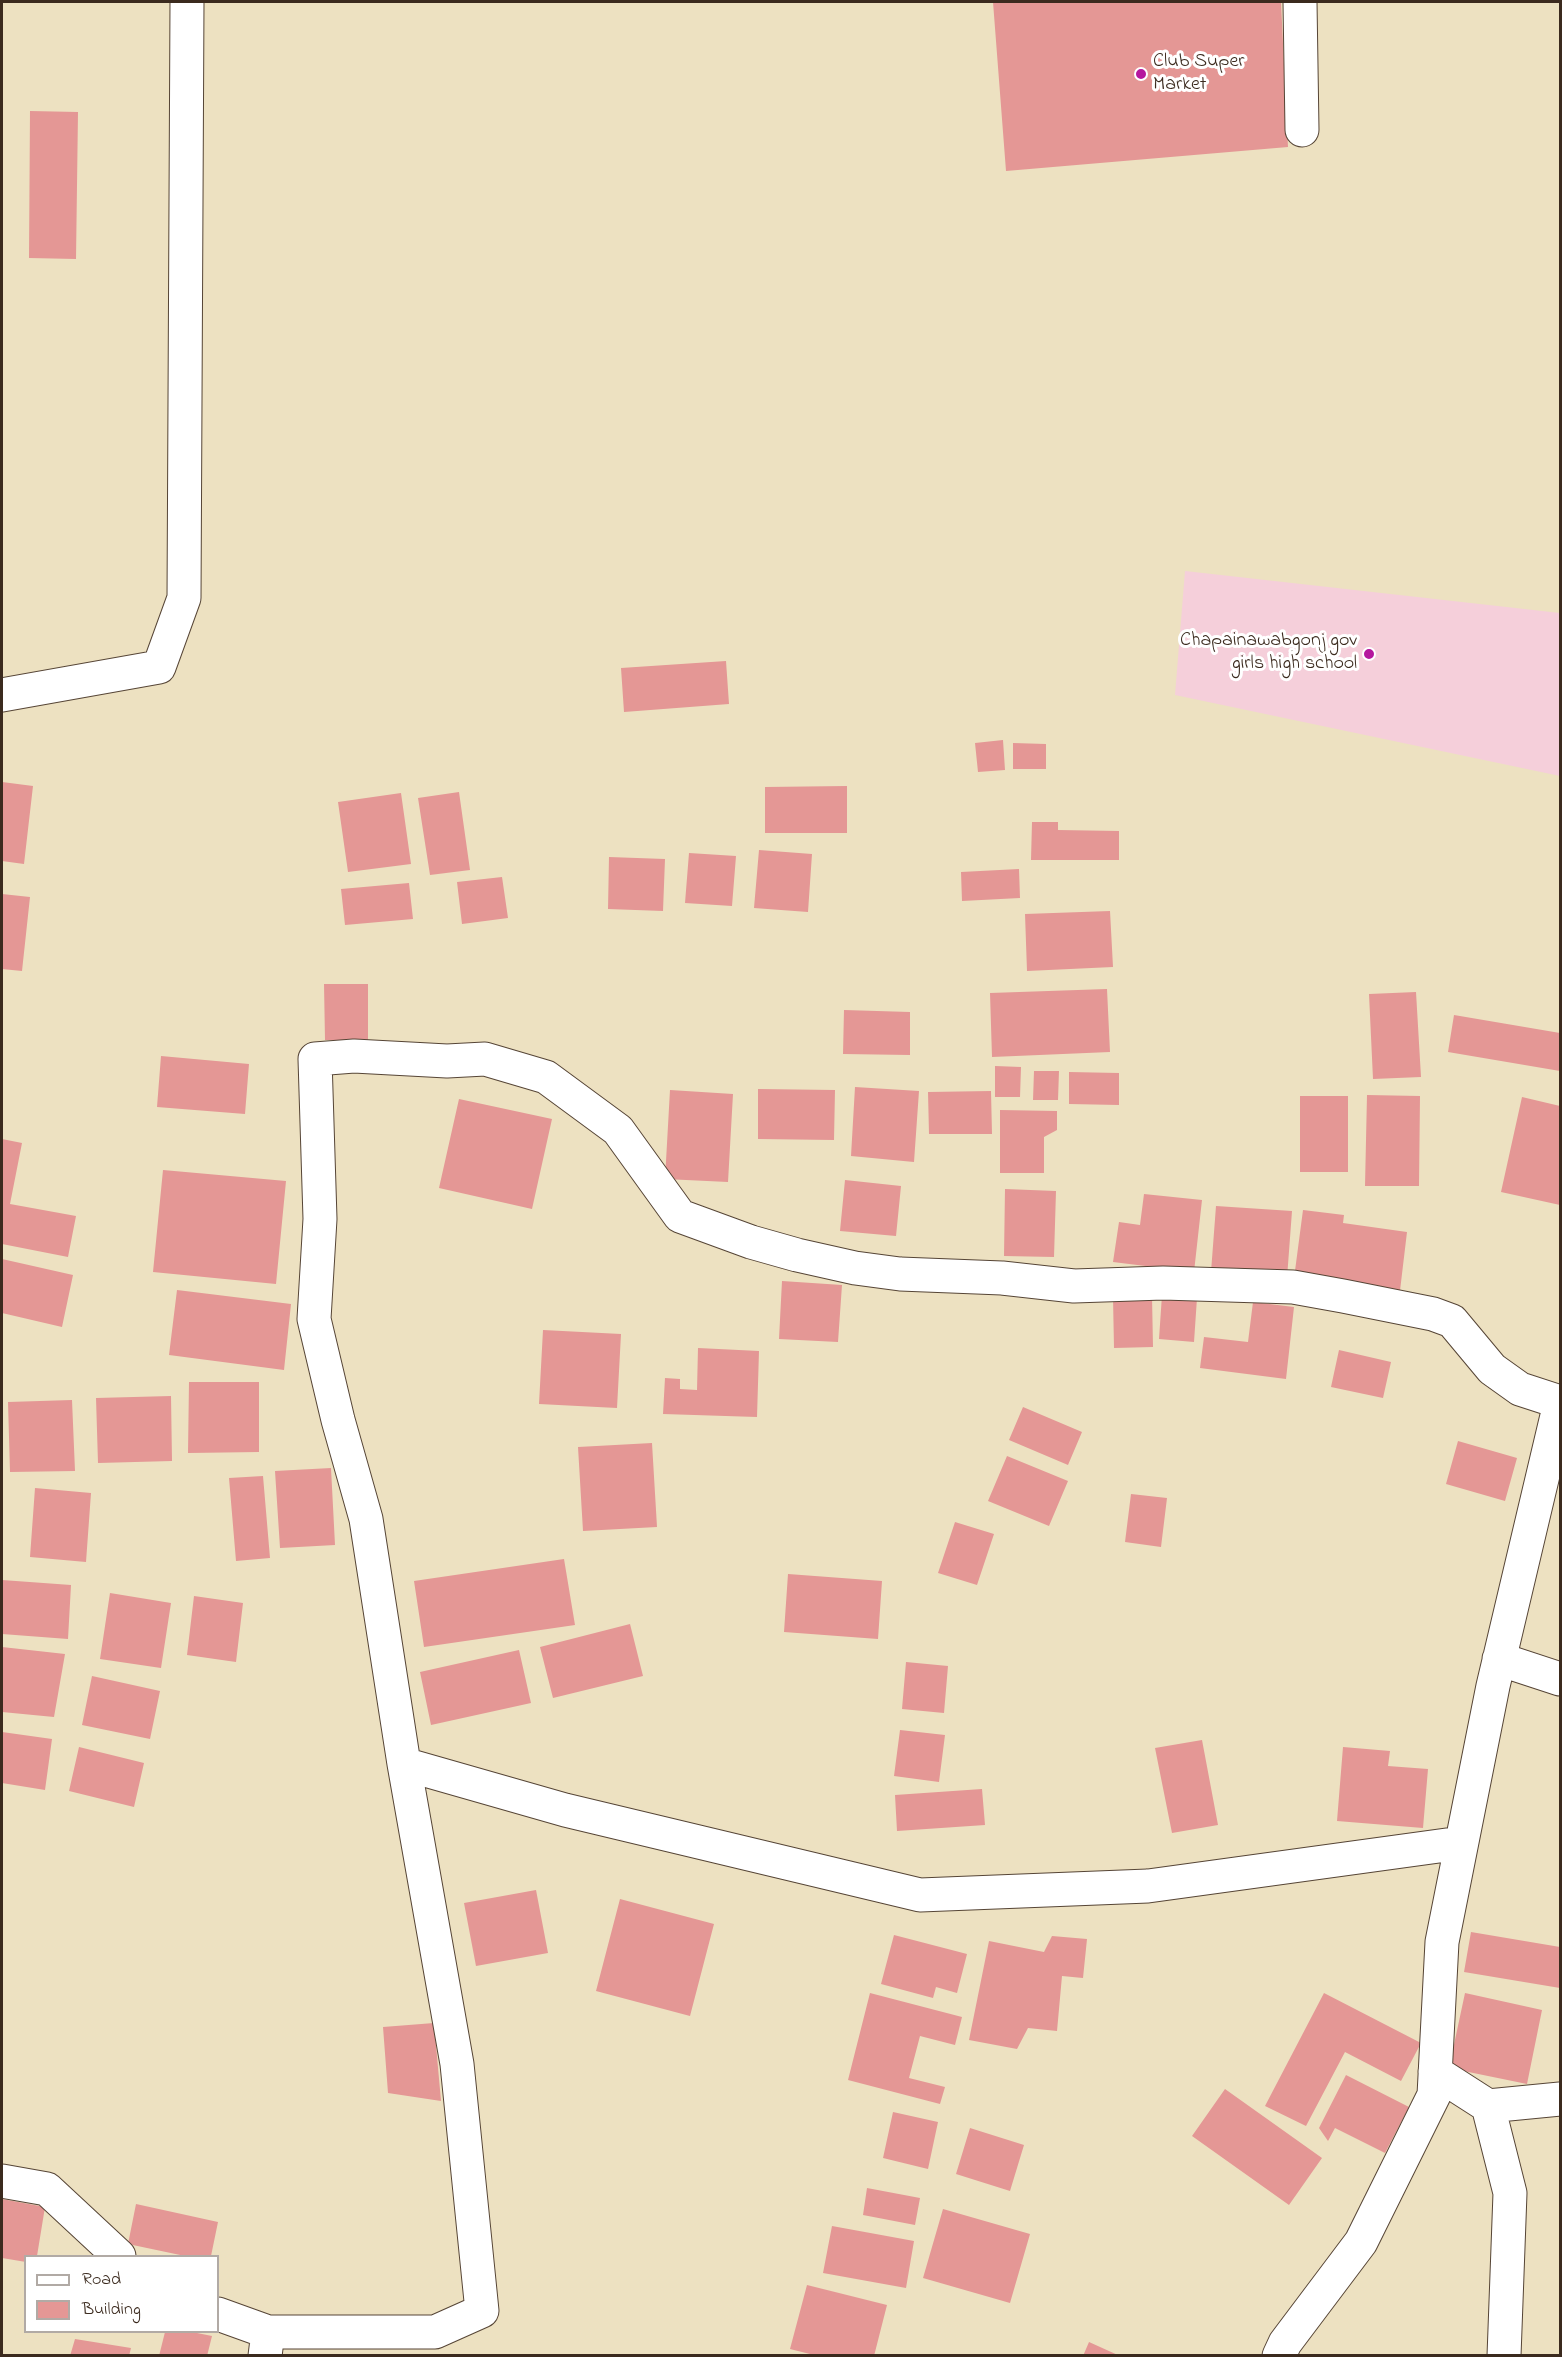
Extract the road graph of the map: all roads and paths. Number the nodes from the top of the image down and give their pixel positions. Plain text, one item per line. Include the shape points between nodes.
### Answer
1 (187, 2) edge
2 (1300, 2) edge
3 (1302, 130) dead end
4 (2, 695) edge
5 (1560, 1403) edge
6 (1499, 1659) junction
7 (1560, 1679) edge
8 (404, 1764) junction
9 (1461, 1843) junction
10 (1435, 2072) junction
11 (1560, 2098) edge
12 (1488, 2106) junction
13 (2, 2181) edge
14 (118, 2255) edge
15 (219, 2315) edge
16 (266, 2343) edge
17 (1279, 2355) edge
18 (1504, 2355) edge

1 - 4 street via 184,598 159,667
2 - 3 street
5 - 6 street
5 - 8 street via 1520,1389 1492,1369 1452,1321 1343,1296 1293,1287 1163,1283 1074,1286 1002,1278 900,1274 797,1256 680,1216 618,1130 546,1077 485,1059 315,1059 320,1219 314,1319 366,1519
6 - 7 street
6 - 9 street
8 - 9 street via 565,1810 920,1895 1148,1886
8 - 16 street via 457,2064 482,2311 435,2332
9 - 10 street via 1442,1942
10 - 12 street
10 - 17 street via 1434,2095 1361,2242
11 - 12 street
12 - 18 street via 1510,2193
13 - 14 street via 46,2189
15 - 16 street

